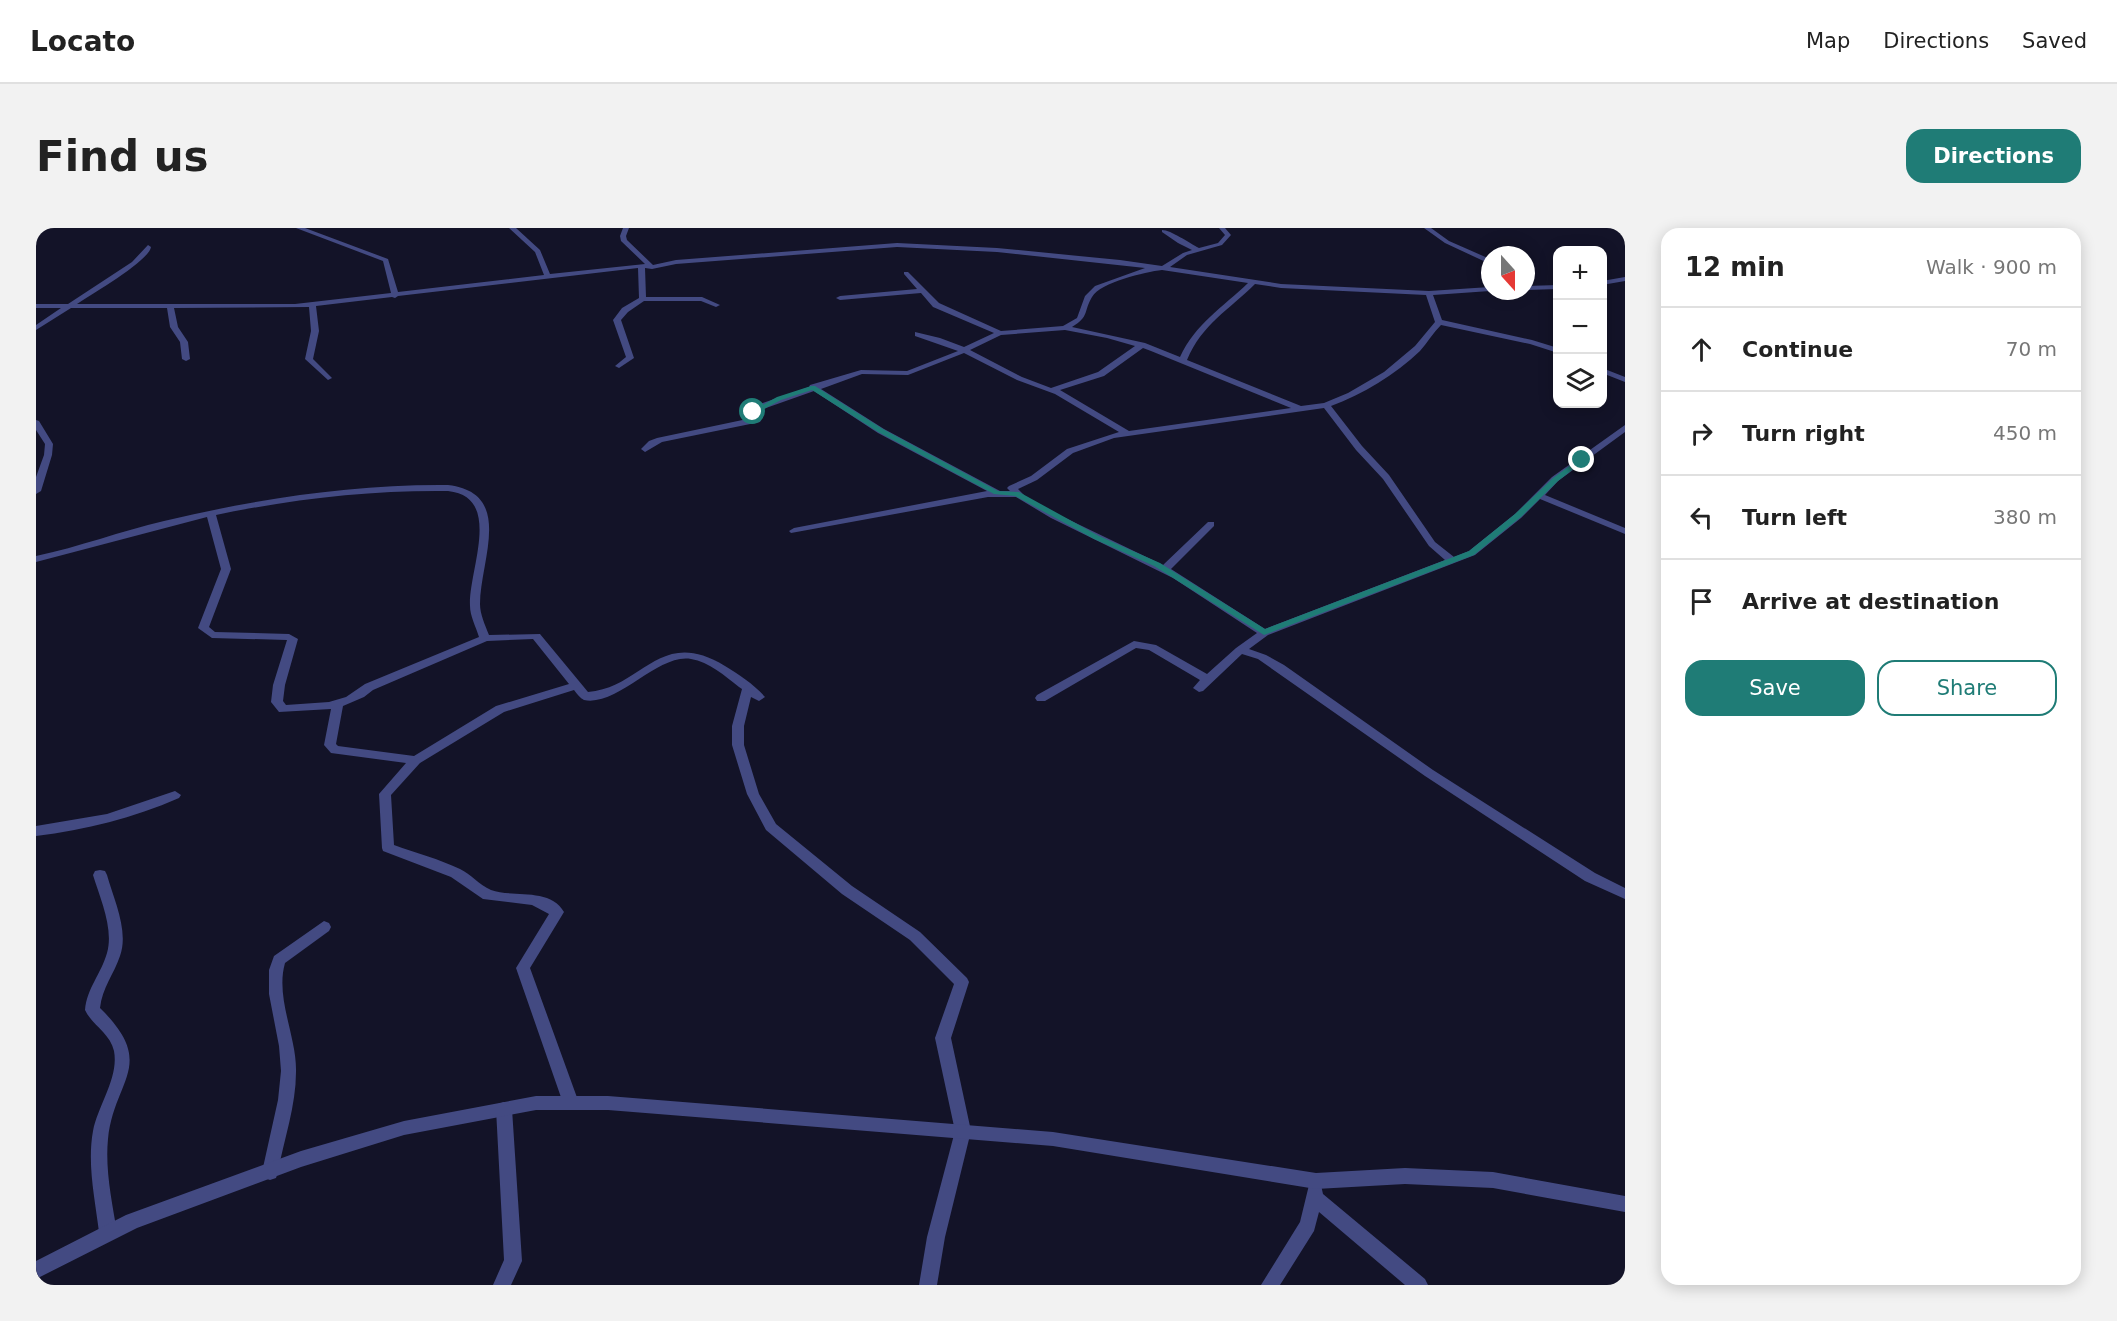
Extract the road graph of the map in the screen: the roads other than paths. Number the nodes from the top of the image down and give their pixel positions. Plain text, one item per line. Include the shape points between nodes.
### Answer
1 (42, 228) edge
2 (299, 228) edge
3 (512, 228) edge
4 (626, 228) edge
5 (1222, 228) edge
6 (1427, 228) edge
7 (36, 231) edge
8 (1164, 231) dead end
9 (148, 247) dead end
10 (1200, 251) junction
11 (797, 253) junction
12 (1481, 258) edge
13 (802, 263) dead end
14 (641, 266) junction
15 (652, 267) junction
16 (1164, 268) junction
17 (906, 273) dead end
18 (548, 277) junction
19 (1625, 279) edge
20 (1607, 282) edge
21 (1252, 283) junction
22 (1535, 283) edge
23 (1535, 287) edge
24 (1543, 287) junction
25 (1553, 287) edge
26 (1481, 290) edge
27 (923, 291) junction
28 (1429, 293) junction
29 (395, 296) junction
30 (840, 298) dead end
31 (643, 299) junction
32 (312, 304) junction
33 (716, 305) dead end
34 (36, 306) edge
35 (66, 306) junction
36 (170, 306) junction
37 (1439, 322) junction
38 (36, 328) edge
39 (1065, 328) junction
40 (1000, 333) junction
41 (918, 334) dead end
42 (1142, 345) junction
43 (967, 350) junction
44 (1553, 350) edge
45 (186, 359) dead end
46 (1183, 360) junction
47 (620, 366) dead end
48 (1607, 372) edge
49 (328, 378) dead end
50 (1625, 380) edge
51 (813, 387) junction
52 (1054, 392) junction
53 (1326, 405) junction
54 (1300, 408) junction
55 (36, 423) edge
56 (1625, 428) edge
57 (1125, 433) junction
58 (645, 449) dead end
59 (36, 491) edge
60 (997, 493) junction
61 (1017, 494) junction
62 (1540, 496) junction
63 (211, 513) junction
64 (1210, 524) dead end
65 (794, 531) dead end
66 (1625, 531) edge
67 (36, 559) edge
68 (1453, 561) junction
69 (1165, 569) junction
70 (1264, 633) junction
71 (485, 638) junction
72 (1240, 650) junction
73 (1208, 680) junction
74 (576, 686) junction
75 (1199, 688) dead end
76 (1041, 698) dead end
77 (337, 706) junction
78 (416, 760) junction
79 (175, 795) dead end
80 (36, 831) edge
81 (100, 875) dead end
82 (1625, 894) edge
83 (324, 927) dead end
84 (571, 1103) junction
85 (504, 1109) junction
86 (963, 1131) junction
87 (270, 1172) junction
88 (1315, 1189) junction
89 (1625, 1204) edge
90 (108, 1232) junction
91 (36, 1270) edge
92 (502, 1285) edge
93 (928, 1285) edge
94 (1270, 1285) edge
95 (1419, 1285) edge

1 - 7 street
2 - 29 street via 387,260
3 - 18 street via 538,251
4 - 15 street via 624,241
5 - 10 street via 1228,235 1226,239
6 - 12 street via 1446,242
8 - 10 street
9 - 35 street via 134,263
10 - 16 street via 1185,254
11 - 13 street
11 - 15 street
11 - 16 street via 864,246 964,248
14 - 15 street
14 - 18 street
14 - 31 street
16 - 21 street
16 - 39 street via 1144,270 1097,287 1080,319
17 - 27 street
18 - 29 street
19 - 20 street
21 - 28 street
21 - 46 street via 1198,330
22 - 24 street
23 - 24 street
24 - 25 street
26 - 28 street
27 - 30 street
27 - 40 street via 936,305
28 - 37 street
29 - 32 street
31 - 33 street via 702,299
31 - 47 street via 617,320 630,357
32 - 36 street
32 - 49 street via 315,331 309,359
34 - 35 street
35 - 36 street
35 - 38 street
36 - 45 street
37 - 44 street
37 - 53 street via 1418,347 1389,371 1358,392
39 - 40 street
39 - 42 street
40 - 43 street
41 - 43 street
42 - 46 street
42 - 52 street via 1101,374 1055,388
43 - 51 street via 908,373 861,372
43 - 52 street
46 - 54 street
48 - 50 street
51 - 58 street via 763,406 753,412 757,420 660,440
51 - 60 street via 881,431
52 - 57 street
53 - 54 street
53 - 68 street via 1386,477 1432,544
54 - 57 street
55 - 59 street via 49,444
56 - 62 street via 1556,479
57 - 61 street via 1070,451 1034,477 1015,485 1013,490
60 - 61 street
60 - 65 street
61 - 69 street
62 - 66 street
62 - 68 street via 1472,553
63 - 67 street
63 - 71 street via 321,494 399,489 465,491 482,511 484,531 475,607
63 - 77 street via 226,569 203,628 212,635 289,636 293,645 277,702 283,709
64 - 69 street
68 - 70 street
69 - 70 street
70 - 72 street
71 - 74 street via 536,636
71 - 77 street via 369,687 358,698
72 - 73 street
72 - 82 street via 1280,668 1467,797 1590,877
73 - 75 street
73 - 76 street via 1152,646 1134,644
74 - 78 street via 500,709
74 - 86 street via 585,696 608,693 660,663 684,655 714,665 754,693 738,726 738,745 753,794 771,827 847,890 915,936 962,982 943,1038
77 - 78 street via 330,745 335,750
78 - 84 street via 385,794 388,848 456,873 488,896 532,900 557,912 523,968
79 - 80 street via 117,817
81 - 90 street via 117,942 112,960 93,993 92,1010 109,1026 121,1048 123,1069 101,1129 99,1158
83 - 87 street via 279,960 275,968 289,1076
84 - 85 street
84 - 86 street
85 - 87 street via 404,1128
85 - 92 street via 513,1261
86 - 88 street via 1053,1139
86 - 93 street
87 - 90 street
88 - 89 street via 1405,1176 1493,1180
88 - 94 street via 1308,1225
88 - 95 street
90 - 91 street

